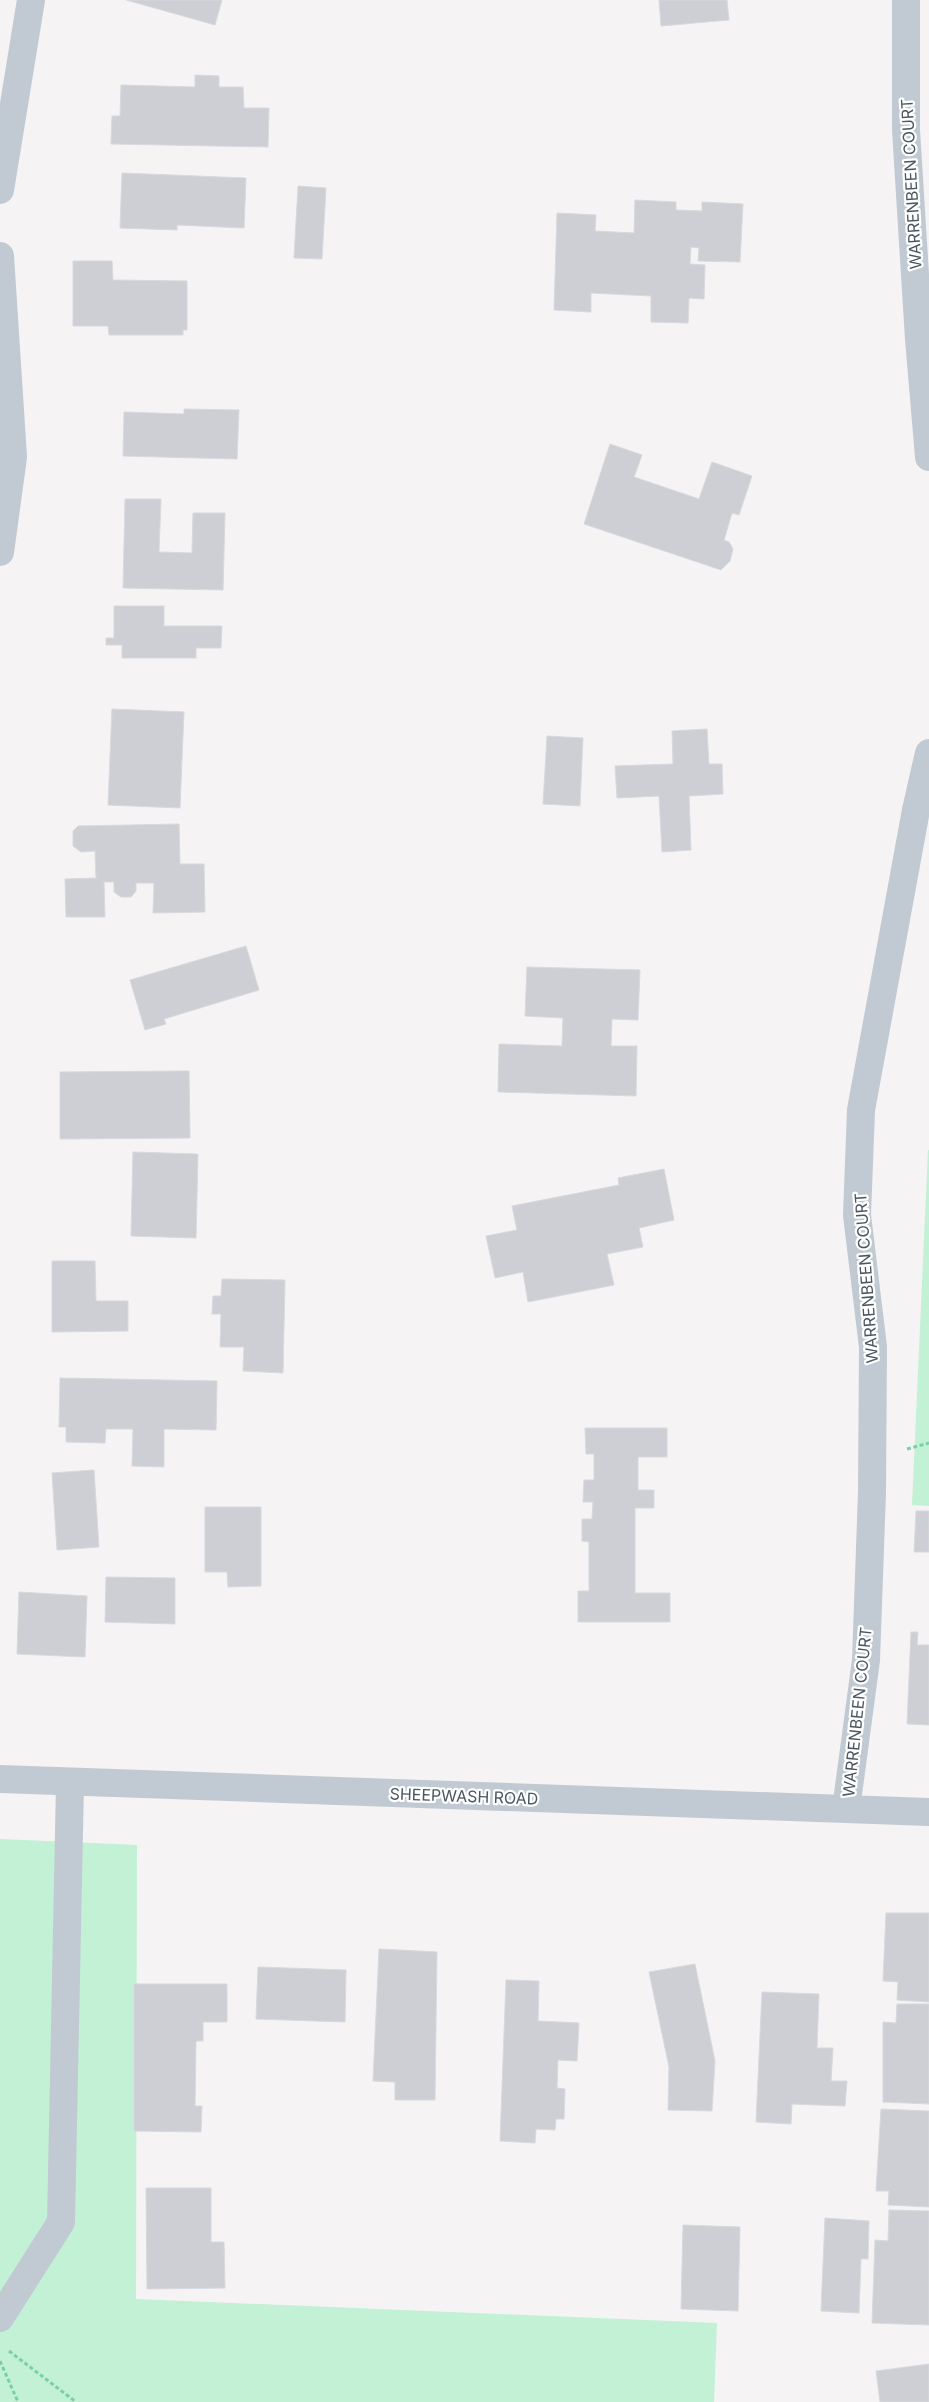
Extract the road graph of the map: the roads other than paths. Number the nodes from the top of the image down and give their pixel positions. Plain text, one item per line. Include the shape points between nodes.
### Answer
1 (31, 0) edge
2 (906, 0) edge
3 (0, 190) edge
4 (0, 256) edge
5 (929, 458) edge
6 (0, 552) edge
7 (929, 753) edge
8 (0, 1779) edge
9 (70, 1783) junction
10 (846, 1809) junction
11 (929, 1812) edge
12 (0, 2318) edge

1 - 3 street
2 - 5 street, WARRENBEEN COURT via 906,130
4 - 6 street via 13,457
7 - 10 street, WARRENBEEN COURT via 861,1110 858,1215 873,1347 872,1492 866,1660
8 - 9 street, SHEEPWASH ROAD
9 - 10 street, SHEEPWASH ROAD
9 - 12 street via 61,2222
10 - 11 street, SHEEPWASH ROAD

